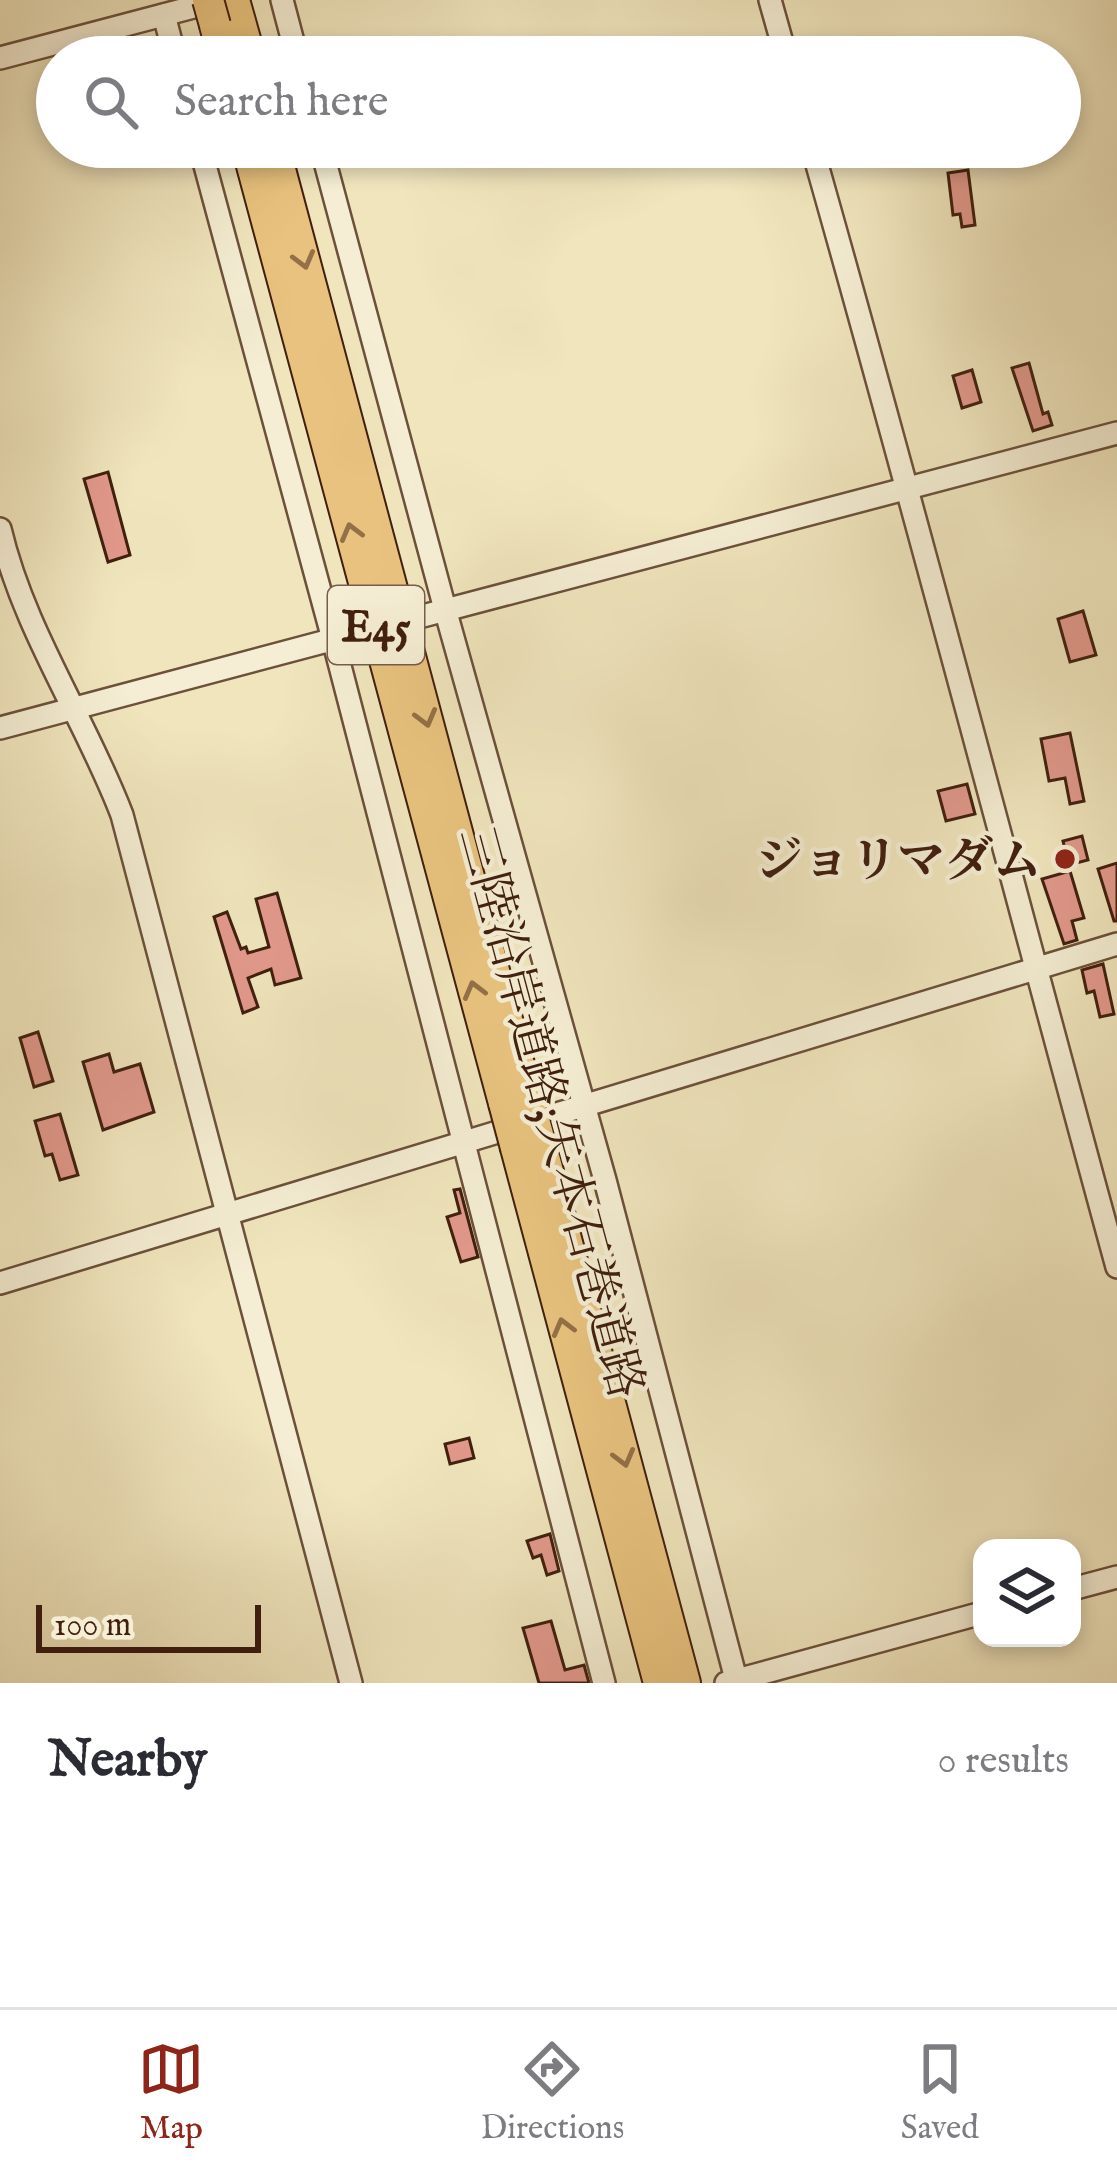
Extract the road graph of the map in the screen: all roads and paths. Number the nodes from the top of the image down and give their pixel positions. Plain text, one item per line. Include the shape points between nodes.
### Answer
1 (282, 0) edge
2 (770, 0) edge
3 (224, 9) edge
4 (164, 15) junction
5 (84, 36) edge
6 (170, 36) edge
7 (239, 36) edge
8 (291, 36) edge
9 (780, 36) edge
10 (36, 49) edge
11 (0, 58) edge
12 (206, 168) edge
13 (253, 168) edge
14 (279, 168) edge
15 (328, 168) edge
16 (818, 168) edge
17 (1117, 433) edge
18 (905, 489) junction
19 (0, 529) edge
20 (445, 609) junction
21 (419, 617) dead end
22 (339, 638) junction
23 (74, 708) junction
24 (0, 728) edge
25 (1117, 944) edge
26 (1035, 968) junction
27 (516, 1100) junction
28 (583, 1104) junction
29 (464, 1140) junction
30 (528, 1145) junction
31 (227, 1213) junction
32 (1117, 1267) edge
33 (0, 1283) edge
34 (1117, 1577) edge
35 (1081, 1587) edge
36 (973, 1615) edge
37 (733, 1682) edge
38 (351, 1683) edge
39 (604, 1683) edge
40 (659, 1683) edge
41 (685, 1683) edge

1 - 8 street
2 - 9 street
3 - 4 street
3 - 7 highway
4 - 5 street
4 - 6 street
10 - 11 street
12 - 22 street
27 -> 13 highway, 三陸沿岸道路;矢本石巻道路 / E45
14 -> 27 highway, 三陸沿岸道路;矢本石巻道路 / E45
15 - 20 street
16 - 18 street
17 - 18 street
18 - 20 street
18 - 26 street
19 - 23 street via 20,598
20 - 21 street
20 - 28 street
22 - 23 street
22 - 29 street
23 - 24 street
23 - 31 street via 133,850
25 - 26 street
26 - 28 street
26 - 32 street
27 - 30 highway, 三陸沿岸道路;矢本石巻道路 / E45, bridge
28 - 29 street
28 - 37 street
29 - 31 street
29 - 39 street
40 -> 30 highway, 三陸沿岸道路;矢本石巻道路 / E45
30 -> 41 highway, 三陸沿岸道路;矢本石巻道路 / E45
31 - 33 street
31 - 38 street
34 - 35 street
36 - 37 street

